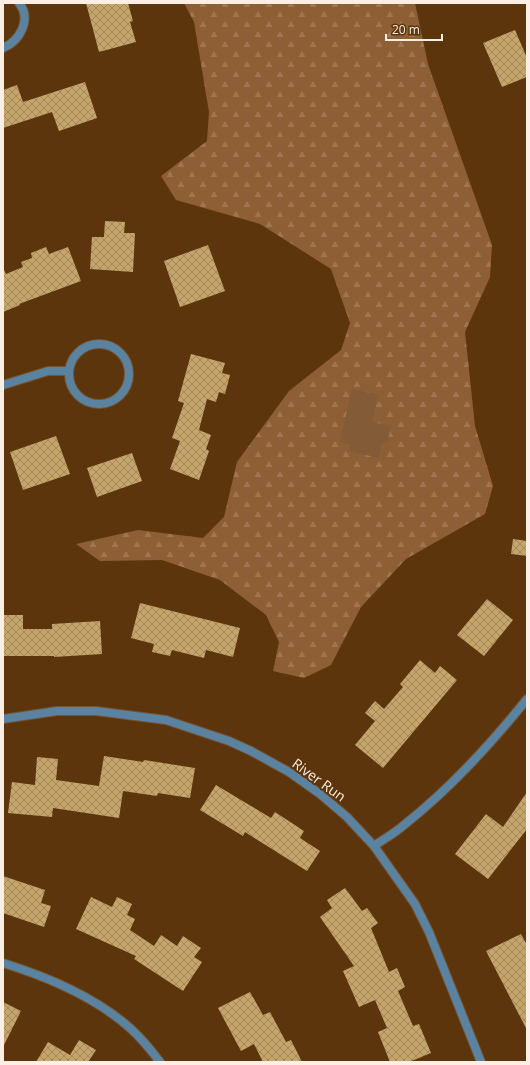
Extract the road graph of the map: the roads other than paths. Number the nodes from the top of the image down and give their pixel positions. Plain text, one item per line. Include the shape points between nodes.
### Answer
1 (19, 3) edge
2 (3, 48) edge
3 (68, 371) junction
4 (3, 385) edge
5 (527, 699) edge
6 (3, 720) edge
7 (374, 846) junction
8 (3, 963) edge
9 (160, 1062) edge
10 (481, 1062) edge

1 - 2 street via 22,6 24,27 18,38
3 - 3 street via 79,350 102,343 114,347 123,354 130,377 126,390 116,400 103,405 91,404 79,397 70,385
3 - 4 street via 48,371
5 - 7 street via 472,764 403,826
6 - 7 street, River Run via 58,711 96,711 166,720 229,741 289,772 320,794 347,817
7 - 10 street, River Run via 415,904 429,932
8 - 9 street via 61,984 109,1011 130,1028

